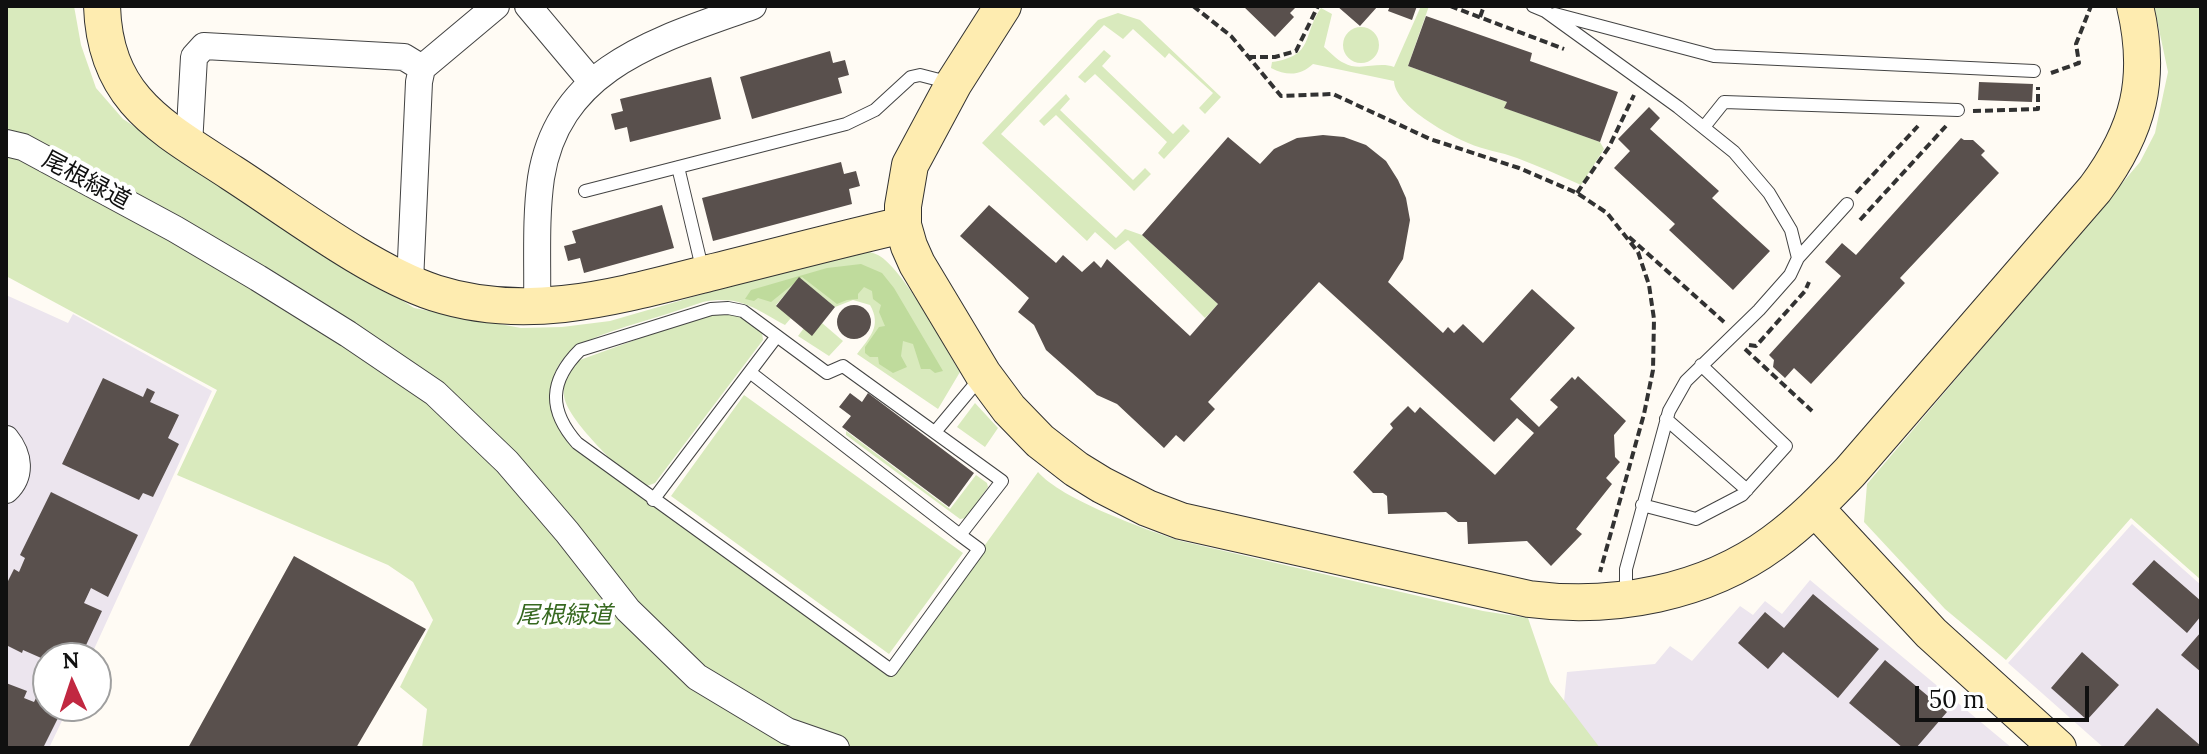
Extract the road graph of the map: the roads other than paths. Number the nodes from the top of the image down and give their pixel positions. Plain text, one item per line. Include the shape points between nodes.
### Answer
1 (102, 6) edge
2 (496, 6) edge
3 (528, 6) edge
4 (753, 6) edge
5 (1003, 6) edge
6 (2135, 6) edge
7 (1539, 8) edge
8 (422, 68) junction
9 (2039, 74) road end
10 (591, 81) junction
11 (954, 83) junction
12 (1958, 110) road end
13 (1704, 127) junction
14 (6, 143) edge
15 (189, 145) junction
16 (678, 167) junction
17 (585, 191) dead end
18 (1847, 204) road end
19 (903, 225) junction
20 (1798, 258) junction
21 (703, 275) junction
22 (410, 282) junction
23 (537, 307) junction
24 (777, 336) junction
25 (1701, 365) junction
26 (751, 373) junction
27 (983, 374) junction
28 (1666, 419) junction
29 (935, 432) junction
30 (6, 439) edge
31 (6, 490) edge
32 (1747, 490) junction
33 (653, 500) junction
34 (1642, 505) junction
35 (1815, 508) junction
36 (960, 535) junction
37 (1611, 593) junction
38 (836, 748) edge
39 (2058, 748) edge

1 - 15 street via 108,55 126,91 154,121
2 - 8 street
3 - 10 street
4 - 10 street via 660,40
5 - 11 street
6 - 35 street via 2143,85 2115,162
7 - 9 lane via 1714,56
7 - 13 lane
8 - 15 street via 404,57 204,46 194,57
8 - 22 street
10 - 23 street via 561,122 545,161 539,194
11 - 16 lane via 911,77 875,110 846,124
11 - 19 street via 910,165
12 - 13 lane via 1724,102
13 - 20 lane via 1769,193 1791,230
14 - 38 street, 尾根緑道 via 23,147 175,229 435,393 507,462 628,610 697,677 787,731
15 - 22 street
16 - 17 lane
16 - 21 lane
18 - 20 lane
19 - 21 street
19 - 27 street via 917,264
20 - 25 lane via 1783,284
21 - 23 street via 599,301
22 - 23 street via 464,300
24 - 26 lane
24 - 29 lane via 827,373 843,366
24 - 33 lane via 743,311 711,309 580,350 566,364 556,394 563,428
25 - 28 lane via 1675,395
25 - 32 lane via 1786,446
26 - 33 lane
26 - 36 lane
27 - 29 lane
27 - 37 street via 1055,455 1128,499 1181,521 1529,599 1570,603
28 - 32 lane
28 - 34 lane
29 - 36 lane via 1002,481
30 - 31 street via 18,464
32 - 34 lane via 1696,519
33 - 36 lane via 891,670 979,549
34 - 37 lane via 1626,569
35 - 37 street via 1770,545 1723,571 1666,592
35 - 39 street via 1931,633

